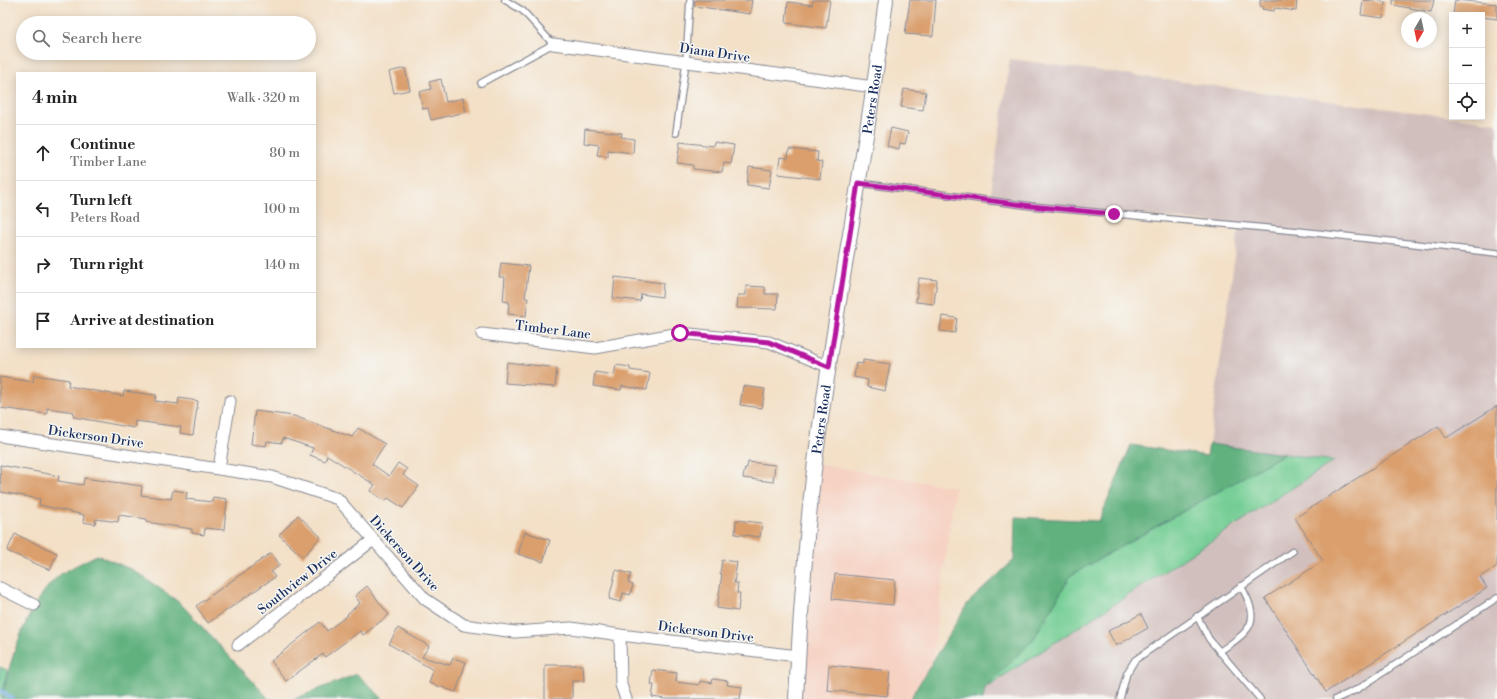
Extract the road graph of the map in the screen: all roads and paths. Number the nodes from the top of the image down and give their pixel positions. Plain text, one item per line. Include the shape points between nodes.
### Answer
1 (505, 0) edge
2 (690, 0) edge
3 (886, 0) edge
4 (553, 44) junction
5 (686, 62) junction
6 (481, 83) dead end
7 (874, 87) junction
8 (676, 132) dead end
9 (858, 183) junction
10 (1497, 253) edge
11 (482, 334) dead end
12 (829, 367) junction
13 (230, 401) dead end
14 (0, 436) edge
15 (219, 468) junction
16 (373, 540) junction
17 (1292, 551) dead end
18 (1241, 586) junction
19 (0, 588) edge
20 (1497, 598) edge
21 (34, 605) dead end
22 (1197, 616) junction
23 (620, 635) junction
24 (238, 645) dead end
25 (1219, 652) junction
26 (798, 656) junction
27 (626, 699) edge
28 (796, 699) edge
29 (1120, 699) edge
30 (1260, 699) edge
31 (1336, 699) edge

1 - 4 lane via 523,11
2 - 5 lane
3 - 7 street, Peters Road
4 - 5 street, Diana Drive
4 - 6 lane
5 - 7 street, Diana Drive
5 - 8 lane
7 - 9 street, Peters Road
9 - 10 lane via 1031,206
9 - 12 street, Peters Road
11 - 12 street, Timber Lane via 595,348 680,333 769,342
12 - 26 street, Peters Road via 815,464
13 - 15 street
14 - 15 street, Dickerson Drive
15 - 16 street, Dickerson Drive via 272,477 338,499
16 - 23 street, Dickerson Drive via 425,599 464,625 515,632 571,628
16 - 24 street, Southview Drive
17 - 18 lane
18 - 22 lane
18 - 25 lane via 1251,602 1250,626 1242,636
19 - 21 street
20 - 31 lane via 1358,689
22 - 25 lane via 1209,640
22 - 29 lane via 1135,660 1127,673
23 - 26 street, Dickerson Drive
23 - 27 street via 621,685
25 - 30 lane
26 - 28 street, Peters Road

